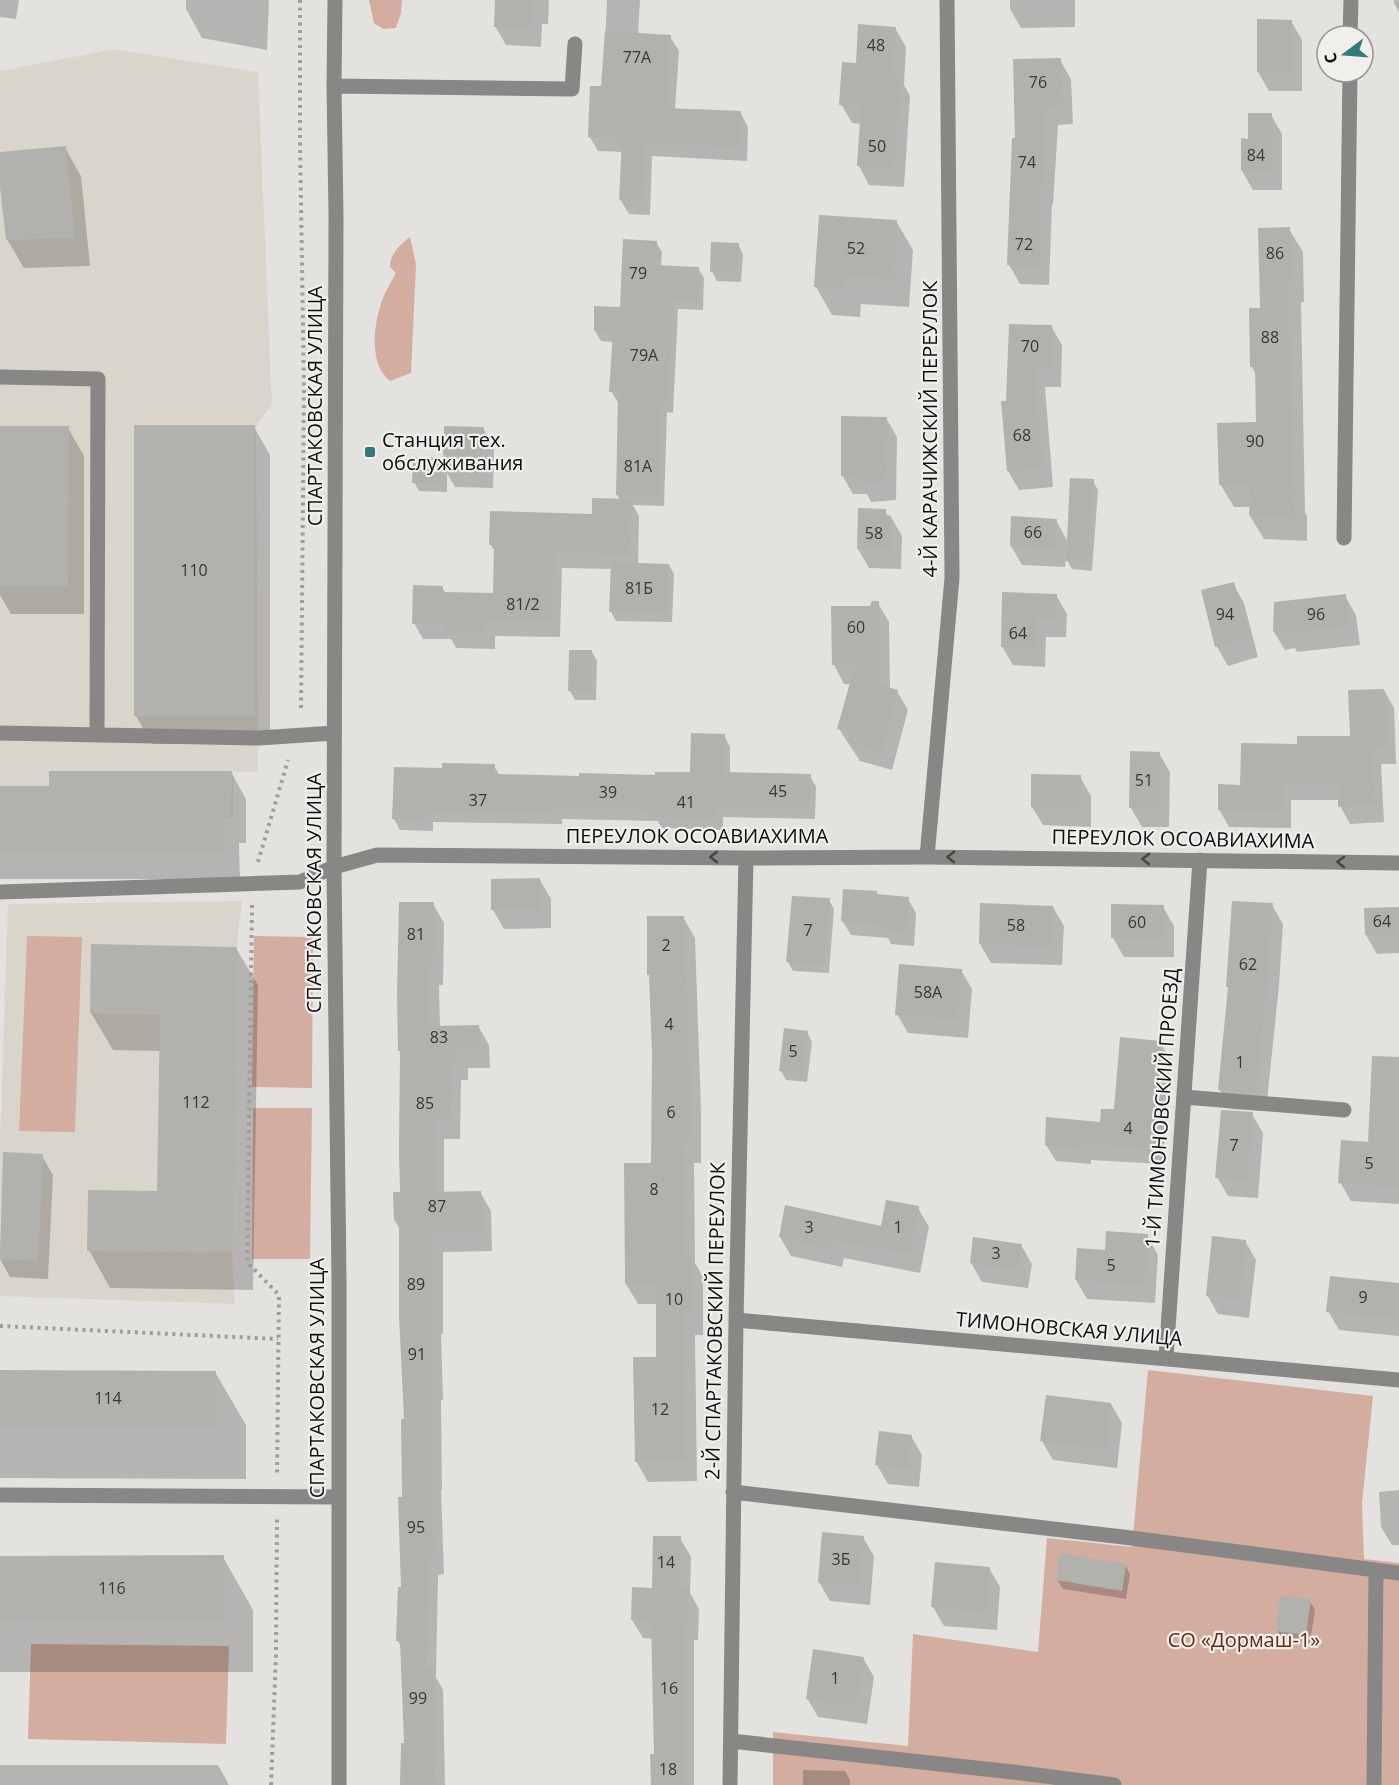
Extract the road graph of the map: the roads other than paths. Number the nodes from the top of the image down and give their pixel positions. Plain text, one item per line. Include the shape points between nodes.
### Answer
1 (335, 0) edge
2 (947, 0) edge
3 (1351, 0) edge
4 (1350, 24) edge
5 (575, 45) dead end
6 (1350, 84) edge
7 (334, 86) junction
8 (0, 377) edge
9 (1344, 538) dead end
10 (0, 733) edge
11 (334, 733) junction
12 (97, 735) junction
13 (927, 857) junction
14 (746, 858) junction
15 (1200, 860) junction
16 (1399, 863) edge
17 (334, 867) junction
18 (0, 892) edge
19 (1184, 1097) junction
20 (1344, 1110) dead end
21 (736, 1320) junction
22 (1166, 1358) junction
23 (1399, 1380) edge
24 (733, 1492) junction
25 (0, 1495) edge
26 (339, 1497) junction
27 (1376, 1570) junction
28 (1399, 1573) edge
29 (731, 1741) junction
30 (339, 1785) edge
31 (730, 1785) edge
32 (1114, 1785) edge
33 (1374, 1785) edge

1 - 7 street, СПАРТАКОВСКАЯ УЛИЦА
2 - 13 street, 4-Й КАРАЧИЖСКИЙ ПЕРЕУЛОК via 952,578
3 - 4 street
5 - 7 street via 572,89
6 - 9 street
7 - 11 street, СПАРТАКОВСКАЯ УЛИЦА
8 - 12 street via 98,379
10 - 12 street
11 - 12 street via 259,738
11 - 17 street, СПАРТАКОВСКАЯ УЛИЦА
13 - 14 street, ПЕРЕУЛОК ОСОАВИАХИМА
15 -> 13 street, ПЕРЕУЛОК ОСОАВИАХИМА
14 -> 17 street, ПЕРЕУЛОК ОСОАВИАХИМА via 376,855
14 - 21 street, 2-Й СПАРТАКОВСКИЙ ПЕРЕУЛОК
16 -> 15 street, ПЕРЕУЛОК ОСОАВИАХИМА
15 - 19 street, 1-Й ТИМОНОВСКИЙ ПРОЕЗД
17 - 18 street, ПЕРЕУЛОК ОСОАВИАХИМА via 300,882
17 - 26 street, СПАРТАКОВСКАЯ УЛИЦА
19 - 20 street
19 - 22 street, 1-Й ТИМОНОВСКИЙ ПРОЕЗД
21 - 22 street, ТИМОНОВСКАЯ УЛИЦА
21 - 24 street, 2-Й СПАРТАКОВСКИЙ ПЕРЕУЛОК
22 - 23 street, ТИМОНОВСКАЯ УЛИЦА
24 - 27 street
24 - 29 street, 2-Й СПАРТАКОВСКИЙ ПЕРЕУЛОК
25 - 26 street
26 - 30 street, СПАРТАКОВСКАЯ УЛИЦА
27 - 28 street
27 - 33 street
29 - 31 street, 2-Й СПАРТАКОВСКИЙ ПЕРЕУЛОК
29 - 32 street

